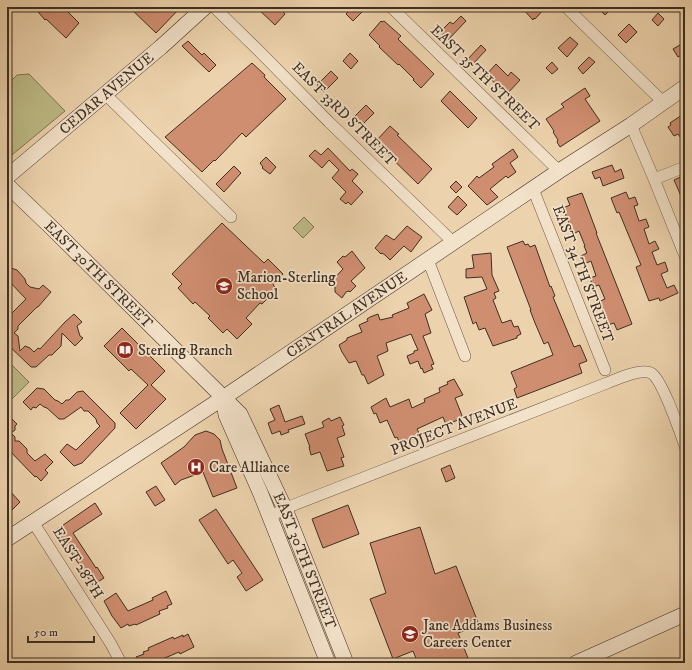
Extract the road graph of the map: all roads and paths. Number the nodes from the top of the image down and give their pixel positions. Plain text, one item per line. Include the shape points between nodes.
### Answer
1 (205, 7) edge
2 (214, 7) edge
3 (391, 7) edge
4 (566, 7) edge
5 (685, 87) edge
6 (105, 94) junction
7 (664, 103) junction
8 (631, 125) junction
9 (685, 167) edge
10 (559, 171) junction
11 (7, 177) edge
12 (654, 179) junction
13 (7, 185) edge
14 (533, 188) junction
15 (231, 217) dead end
16 (454, 242) junction
17 (685, 256) edge
18 (428, 260) junction
19 (465, 356) dead end
20 (605, 370) dead end
21 (223, 398) junction
22 (685, 446) edge
23 (285, 509) junction
24 (270, 516) junction
25 (33, 522) junction
26 (7, 539) edge
27 (685, 614) edge
28 (120, 663) edge
29 (328, 663) edge
30 (346, 663) edge
31 (576, 663) edge

1 - 6 street, CEDAR AVENUE
2 - 16 street, EAST 33RD STREET
3 - 10 street, EAST 35TH STREET
4 - 7 street
5 - 7 street, CENTRAL AVENUE
6 - 11 street, CEDAR AVENUE
6 - 15 street
7 - 8 street, CENTRAL AVENUE
8 - 10 street, CENTRAL AVENUE
8 - 12 street
9 - 12 street
10 - 14 street, CENTRAL AVENUE
12 - 17 street
13 - 21 street, EAST 30TH STREET
14 - 16 street, CENTRAL AVENUE
14 - 20 street, EAST 34TH STREET
16 - 18 street, CENTRAL AVENUE
18 - 19 street
18 - 21 street, CENTRAL AVENUE
21 - 23 street, EAST 30TH STREET via 240,414
21 - 24 street, EAST 30TH STREET via 226,415
21 - 25 street, CENTRAL AVENUE
22 - 23 street, PROJECT AVENUE via 660,382 652,373 640,372
23 - 24 street, PROJECT AVENUE
23 - 30 street, EAST 30TH STREET
24 - 29 street, EAST 30TH STREET
25 - 26 street, CENTRAL AVENUE
25 - 28 street, EAST 28TH via 109,640
27 - 31 street

